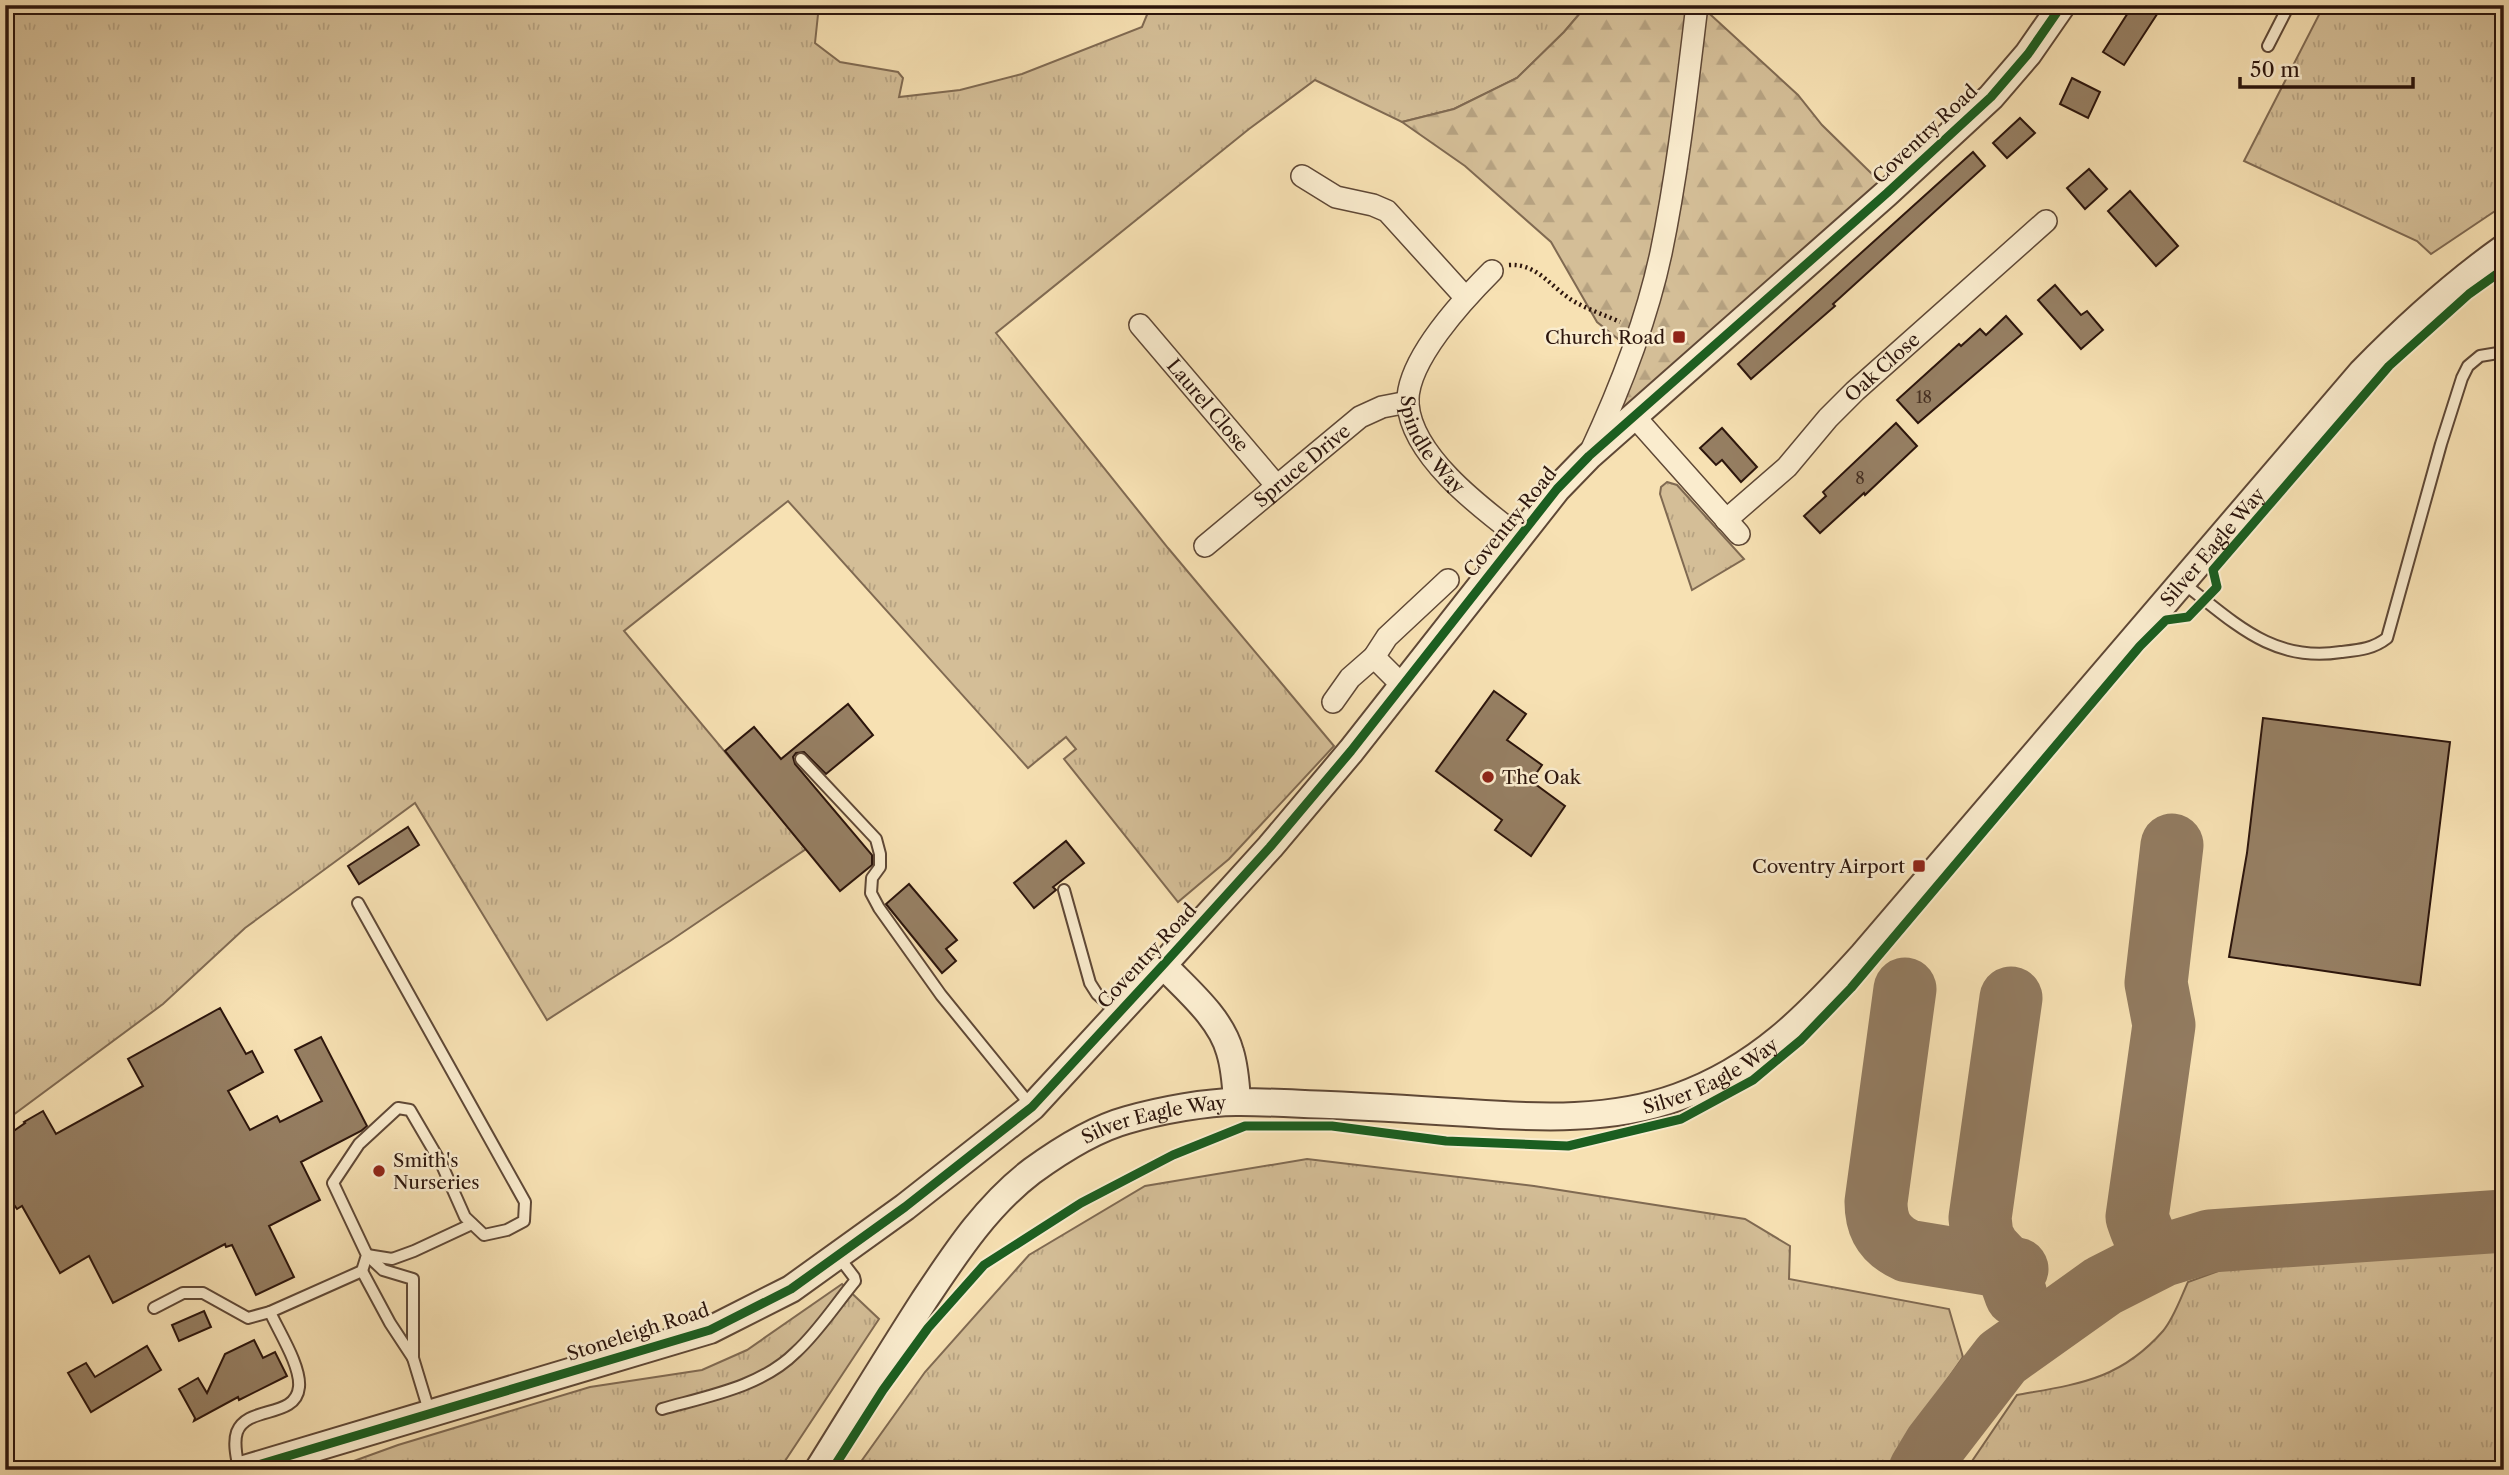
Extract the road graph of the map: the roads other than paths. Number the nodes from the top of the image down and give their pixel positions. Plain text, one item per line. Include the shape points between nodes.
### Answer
1 (1697, 5) edge
2 (2062, 5) edge
3 (2289, 5) edge
4 (2268, 46) dead end
5 (1301, 176) dead end
6 (2046, 221) dead end
7 (2504, 248) edge
8 (1492, 271) road end
9 (1465, 298) junction
10 (1140, 325) dead end
11 (2504, 352) edge
12 (1408, 402) junction
13 (1634, 416) junction
14 (1588, 456) junction
15 (1276, 485) junction
16 (1518, 536) junction
17 (1205, 546) dead end
18 (1448, 579) dead end
19 (2180, 582) junction
20 (1374, 657) junction
21 (1403, 687) junction
22 (1333, 702) dead end
23 (801, 760) dead end
24 (1064, 890) dead end
25 (358, 903) dead end
26 (1163, 965) junction
27 (1118, 1013) junction
28 (1237, 1101) junction
29 (1032, 1107) junction
30 (472, 1224) junction
31 (367, 1255) junction
32 (838, 1256) junction
33 (362, 1271) junction
34 (153, 1308) dead end
35 (270, 1312) junction
36 (413, 1358) junction
37 (662, 1409) dead end
38 (430, 1414) junction
39 (240, 1470) edge
40 (818, 1470) edge

1 - 14 street via 1661,254 1619,391
2 - 13 street, Coventry Road via 1991,97
3 - 4 lane
5 - 9 street via 1336,197 1387,211
6 - 13 street, Oak Close via 1855,391 1733,527
7 - 19 street, Silver Eagle Way via 2465,276 2361,372
8 - 9 street, Spindle Way
9 - 12 street, Spindle Way via 1418,364
10 - 15 street, Laurel Close
11 - 19 lane via 2480,356 2462,378 2387,638 2375,647 2320,655 2288,652 2251,635
12 - 15 street, Spruce Drive via 1360,416
12 - 16 street, Spindle Way via 1414,428 1431,454 1481,508
13 - 14 street, Coventry Road
14 - 16 street, Coventry Road
15 - 17 street, Spruce Drive
16 - 21 street, Coventry Road
18 - 20 street via 1387,636
19 - 28 street, Silver Eagle Way via 1835,986 1793,1029 1738,1069 1658,1104 1569,1116
20 - 21 street
20 - 22 street via 1350,678
21 - 26 street, Coventry Road via 1270,847
23 - 29 lane via 876,839 880,867 872,878 871,893 879,908 941,995
24 - 27 lane via 1090,983
25 - 30 lane via 525,1202 524,1221 507,1230 484,1235
26 - 27 street, Coventry Road
26 - 28 street via 1218,1026 1230,1050
27 - 29 street, Coventry Road
28 - 40 street, Silver Eagle Way via 1126,1120 1060,1152 1002,1197 949,1263
29 - 32 street, Stoneleigh Road
30 - 31 lane via 392,1259
30 - 31 lane via 410,1110 398,1108 366,1136 333,1183
31 - 33 lane
31 - 36 lane via 383,1270 413,1279
32 - 37 lane via 855,1281 796,1353 736,1388
32 - 38 street, Stoneleigh Road via 791,1289 710,1329
33 - 35 lane
33 - 36 lane
34 - 35 lane via 183,1293 203,1293 248,1318
35 - 39 lane via 297,1369 299,1387 285,1407 249,1418 242,1425 237,1433
36 - 38 lane
38 - 39 street, Stoneleigh Road

